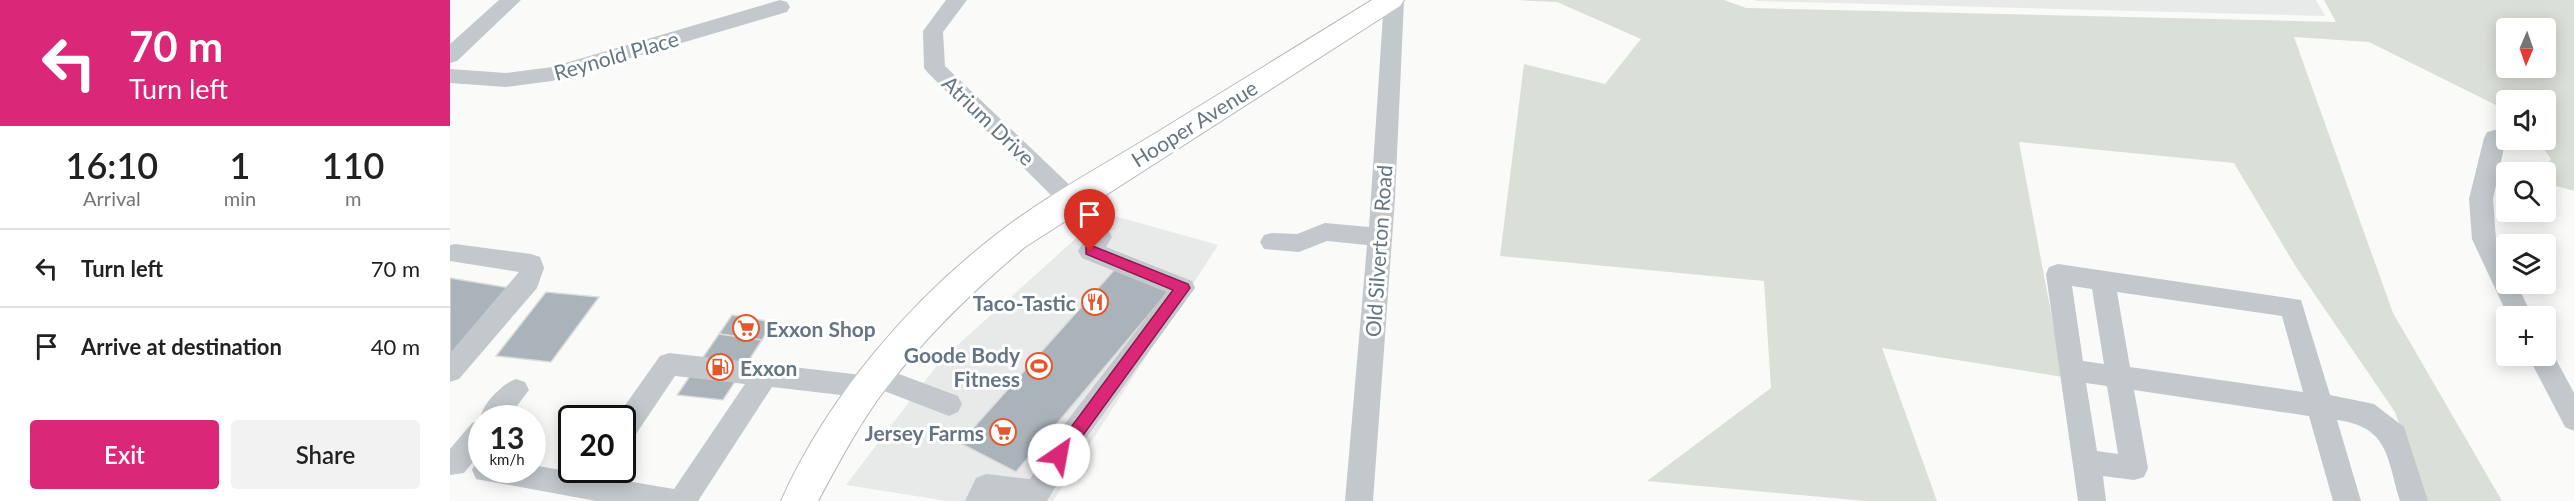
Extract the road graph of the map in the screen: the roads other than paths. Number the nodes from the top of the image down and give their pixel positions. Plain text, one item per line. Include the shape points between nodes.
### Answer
1 (511, 0) edge
2 (957, 0) edge
3 (1392, 0) edge
4 (780, 7) dead end
5 (450, 56) edge
6 (450, 76) edge
7 (2495, 138) dead end
8 (1068, 202) junction
9 (1380, 237) junction
10 (1272, 242) dead end
11 (455, 253) dead end
12 (2103, 280) junction
13 (2515, 306) edge
14 (2546, 366) edge
15 (450, 370) edge
16 (2071, 370) junction
17 (765, 375) junction
18 (2119, 376) junction
19 (871, 382) junction
20 (516, 390) dead end
21 (949, 404) dead end
22 (503, 405) edge
23 (2319, 405) junction
24 (636, 412) edge
25 (2574, 419) edge
26 (468, 446) edge
27 (2087, 462) junction
28 (452, 464) edge
29 (468, 466) edge
30 (546, 479) edge
31 (594, 486) edge
32 (673, 501) edge
33 (682, 501) edge
34 (800, 501) edge
35 (979, 501) edge
36 (1359, 501) edge
37 (2092, 501) edge
38 (2347, 501) edge
39 (2414, 501) edge

1 - 5 street
2 - 8 street, Atrium Drive via 933,31 935,68
3 - 8 main road, Hooper Avenue
3 - 9 street, Old Silverton Road
4 - 6 street, Reynold Place via 552,74 506,80
7 - 13 street via 2481,199 2484,239
8 - 19 main road, Hooper Avenue via 1014,238 957,285
8 - 35 street, Atrium Drive via 1100,237 1090,251 1183,288 1071,437 1036,492 986,487
9 - 10 street via 1325,232 1299,243
9 - 36 street, Old Silverton Road
11 - 15 street via 531,264 532,268 528,281
12 - 16 street via 2058,274
12 - 18 street
12 - 23 street via 2292,307
14 - 25 street
16 - 18 street
16 - 27 street
17 - 19 street
17 - 24 street via 669,364
17 - 33 street
18 - 23 street
18 - 27 street via 2134,468
19 - 21 street
19 - 34 main road, Hooper Avenue via 842,423
20 - 22 street
23 - 38 street
23 - 39 street via 2365,412 2394,435
26 - 28 street
27 - 37 street
28 - 29 street
30 - 31 street
31 - 32 street

